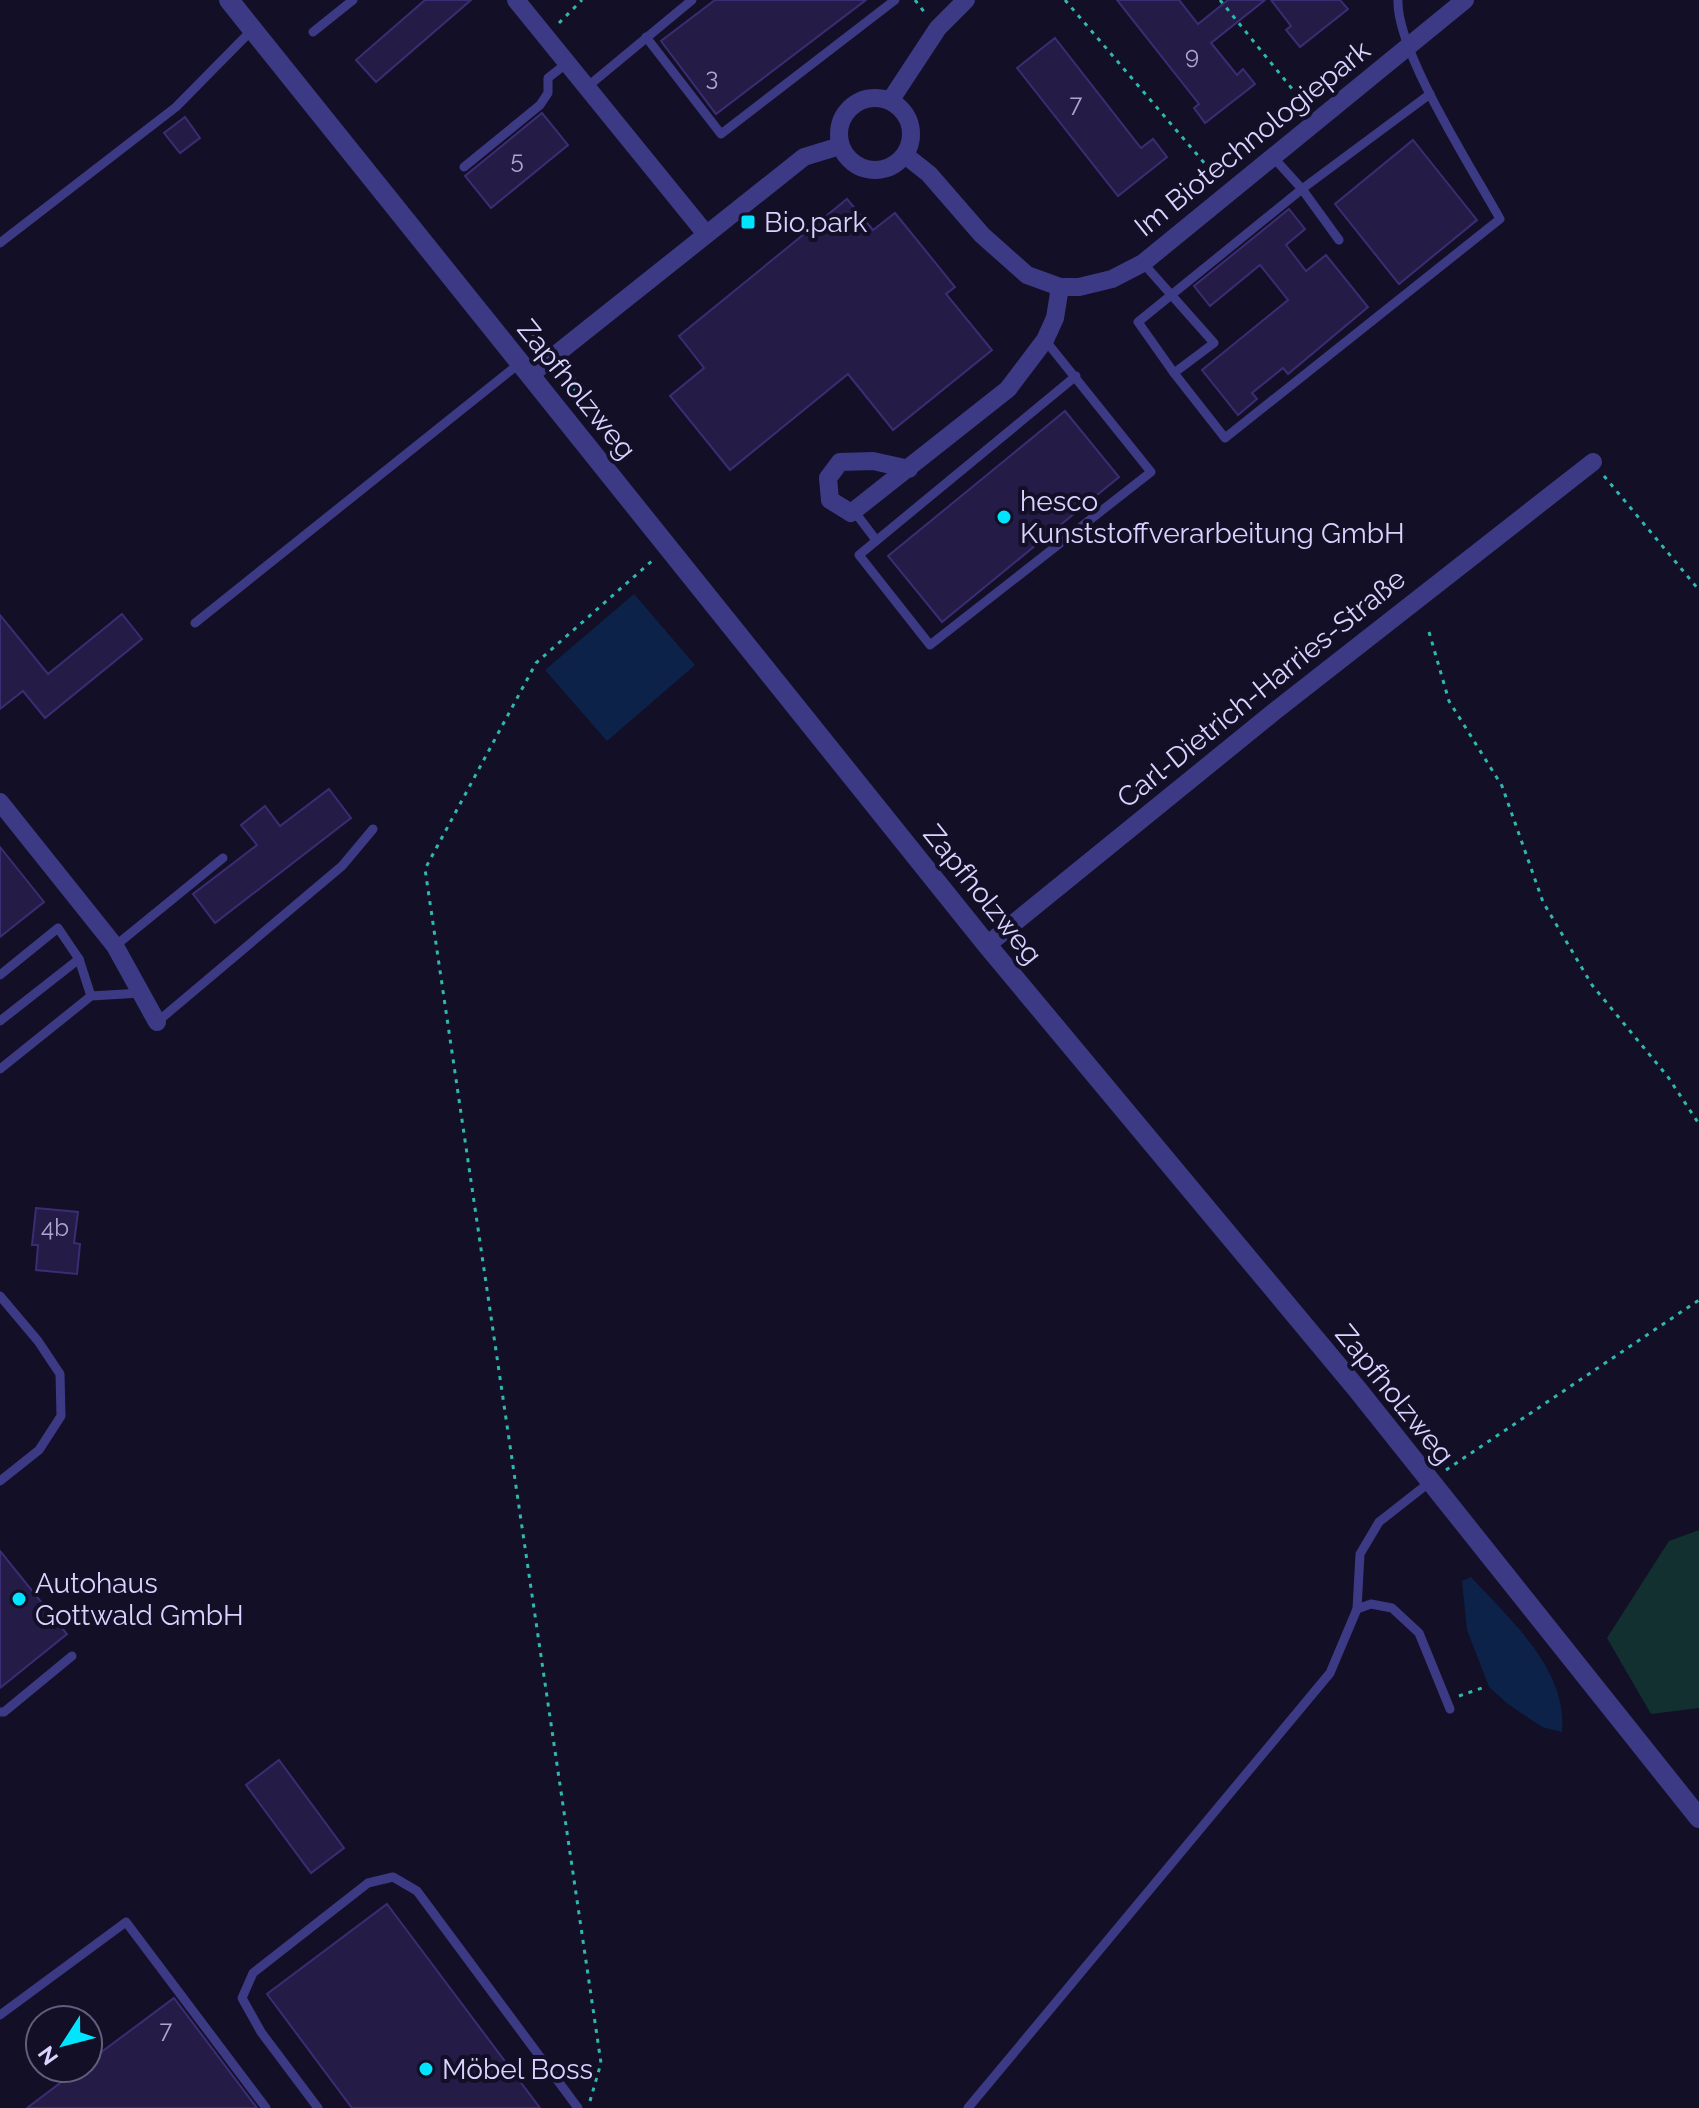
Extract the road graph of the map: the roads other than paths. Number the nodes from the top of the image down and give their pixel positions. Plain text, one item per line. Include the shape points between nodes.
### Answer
1 (229, 0) edge
2 (353, 0) edge
3 (516, 0) edge
4 (692, 0) edge
5 (895, 0) edge
6 (966, 0) edge
7 (1398, 0) edge
8 (1465, 0) edge
9 (253, 29) junction
10 (313, 32) dead end
11 (646, 37) junction
12 (1408, 46) junction
13 (567, 63) junction
14 (587, 87) junction
15 (1430, 94) junction
16 (890, 101) junction
17 (840, 146) junction
18 (905, 155) junction
19 (1273, 157) junction
20 (464, 167) dead end
21 (1302, 189) junction
22 (706, 234) junction
23 (1339, 240) dead end
24 (0, 243) edge
25 (1143, 263) junction
26 (1060, 287) junction
27 (1172, 293) junction
28 (1045, 340) junction
29 (525, 369) junction
30 (1174, 373) junction
31 (1076, 376) junction
32 (1593, 462) road end
33 (909, 469) junction
34 (852, 512) junction
35 (876, 540) junction
36 (195, 623) dead end
37 (0, 802) edge
38 (373, 829) dead end
39 (223, 858) dead end
40 (987, 945) junction
41 (115, 946) junction
42 (79, 959) junction
43 (0, 975) edge
44 (141, 993) junction
45 (91, 996) junction
46 (0, 1021) edge
47 (157, 1022) joint
48 (0, 1069) edge
49 (0, 1296) edge
50 (0, 1481) edge
51 (1430, 1482) junction
52 (1357, 1609) junction
53 (72, 1656) dead end
54 (1450, 1709) dead end
55 (0, 1712) edge
56 (1699, 1818) edge
57 (0, 2015) edge
58 (266, 2108) edge
59 (318, 2108) edge
60 (578, 2108) edge
61 (968, 2108) edge

1 - 9 street, Zapfholzweg
2 - 10 lane
3 - 13 street
4 - 11 lane
5 - 11 lane via 721,134
6 - 16 street via 938,28
7 - 12 lane via 1397,15
8 - 12 street, Im Biotechnologiepark
9 - 24 lane via 176,107
9 - 29 street, Zapfholzweg
11 - 14 lane
12 - 15 lane
12 - 19 street, Im Biotechnologiepark
13 - 14 street
13 - 20 lane via 548,78 548,93 540,105
14 - 22 street
15 - 21 lane
15 - 30 lane via 1500,219 1225,438
16 - 17 street via 866,99 846,112 840,122
16 - 18 street via 910,124
17 - 18 street via 864,170 887,169
17 - 22 street via 804,157
18 - 26 street, Im Biotechnologiepark via 1027,275
19 - 21 lane
19 - 25 street, Im Biotechnologiepark
21 - 23 lane
21 - 27 lane
22 - 29 street
25 - 26 street, Im Biotechnologiepark via 1112,279
25 - 27 lane
26 - 28 street
27 - 30 lane via 1138,322
27 - 30 lane via 1214,343
28 - 31 lane
28 - 33 street via 1008,389
29 - 36 lane
29 - 40 street, Zapfholzweg
31 - 35 lane
31 - 35 lane via 1151,472 930,645 859,555
32 - 40 street, Carl-Dietrich-Harries-Straße
33 - 34 street
33 - 34 street via 873,461 840,462 828,478 830,500
34 - 35 lane
37 - 41 street
38 - 47 lane via 342,866
39 - 41 lane
40 - 51 street, Zapfholzweg
41 - 44 street
42 - 43 lane via 58,928
42 - 45 lane
42 - 46 lane
44 - 45 lane
44 - 47 street
45 - 48 lane
49 - 50 lane via 60,1374 61,1416 39,1450
51 - 52 lane via 1379,1522 1360,1554
51 - 56 street, Zapfholzweg
52 - 54 lane via 1371,1604 1392,1608 1419,1633
52 - 61 lane via 1330,1673
53 - 55 lane
57 - 58 lane via 126,1922
59 - 60 lane via 242,1998 253,1973 368,1883 393,1877 417,1891

